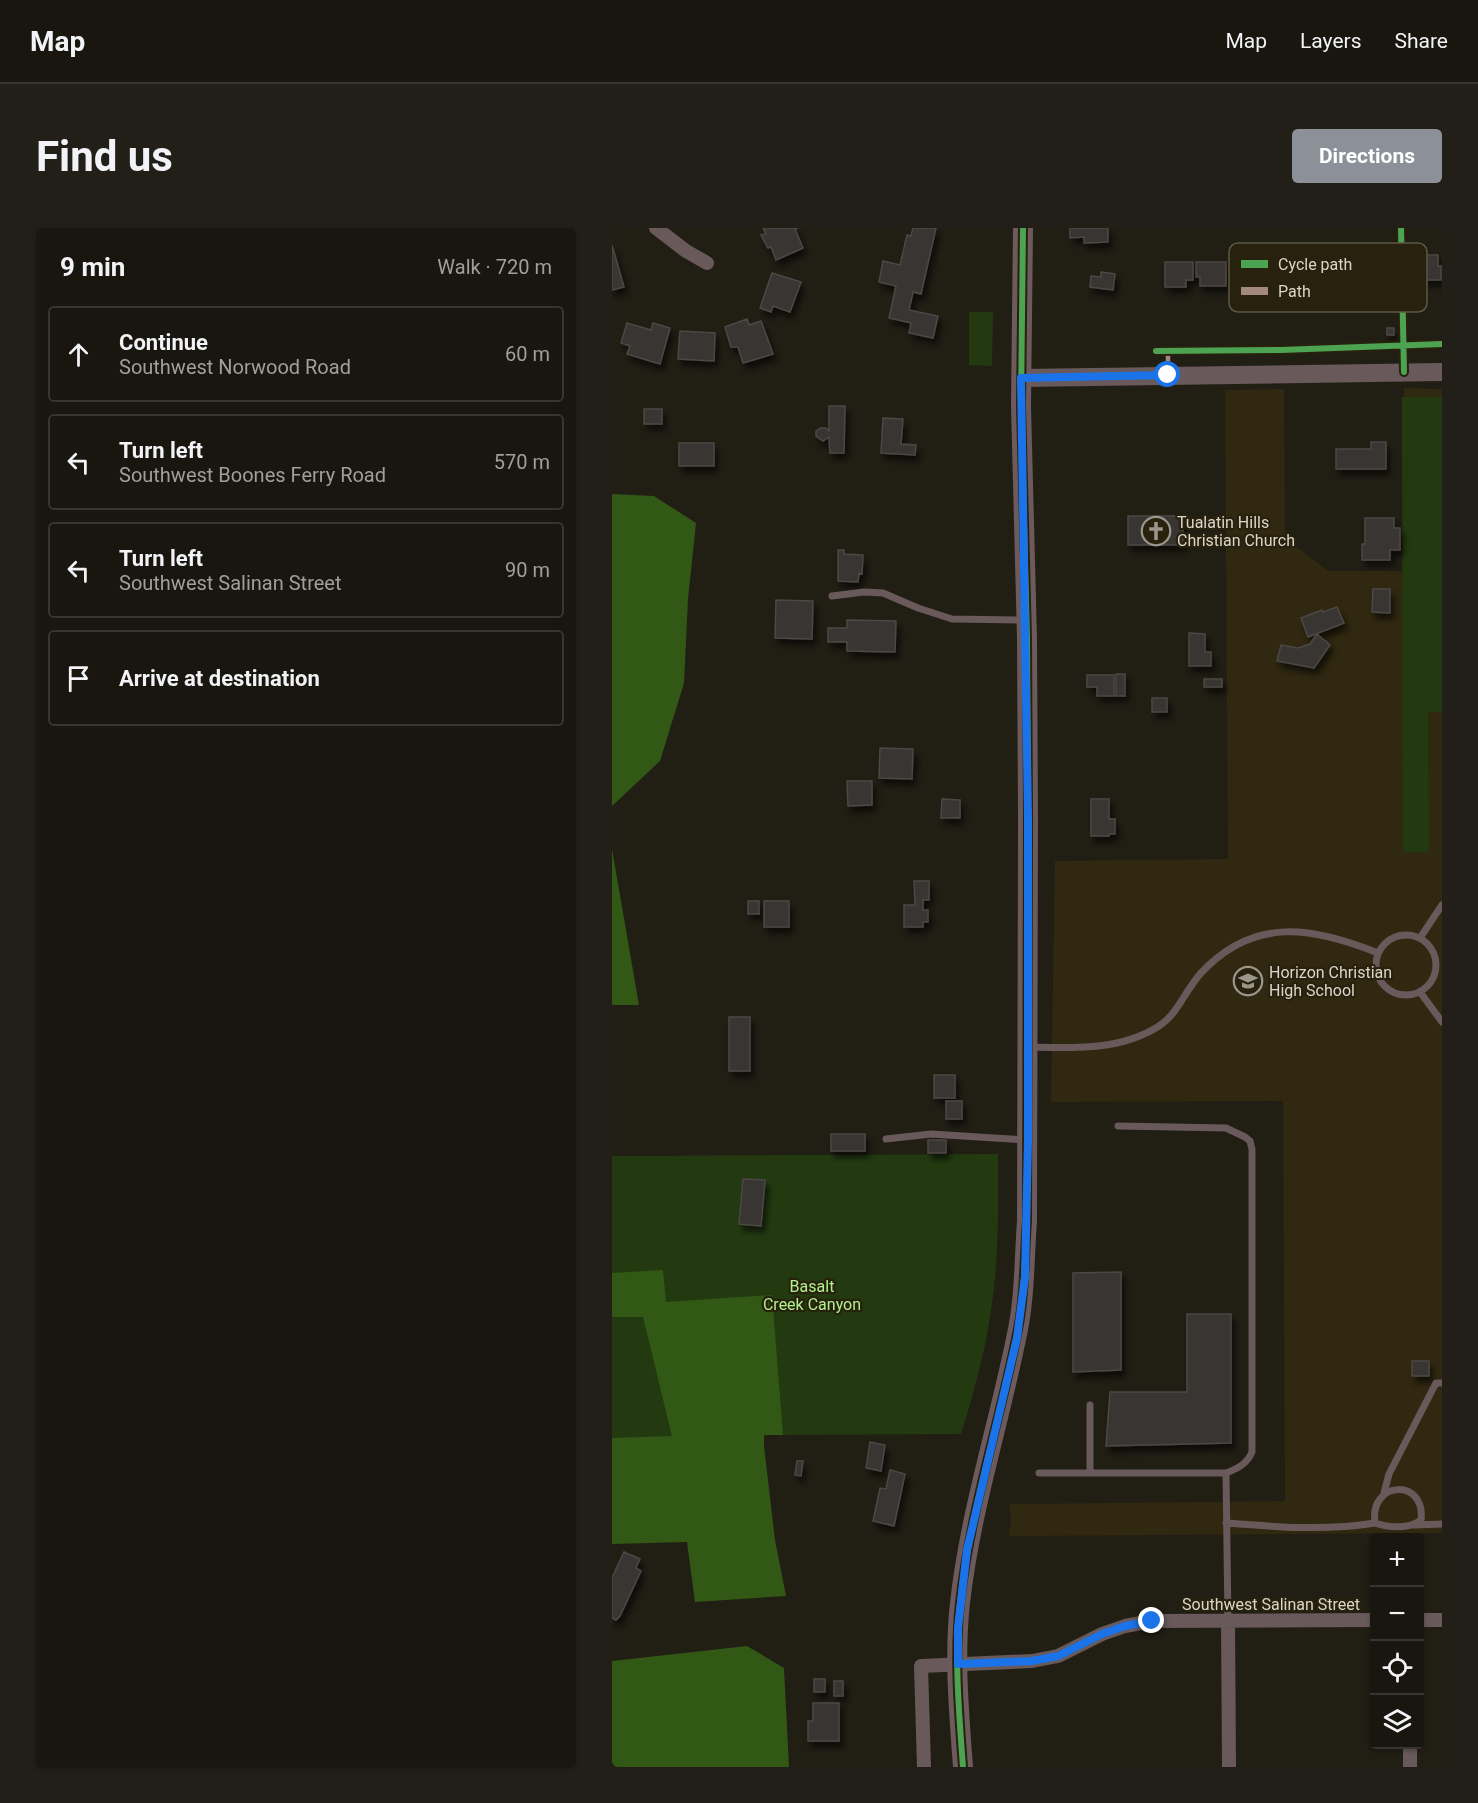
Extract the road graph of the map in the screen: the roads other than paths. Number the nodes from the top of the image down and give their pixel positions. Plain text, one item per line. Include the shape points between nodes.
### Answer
1 (656, 228) edge
2 (1023, 228) edge
3 (707, 263) dead end
4 (1442, 372) edge
5 (1021, 378) junction
6 (832, 596) dead end
7 (1026, 620) junction
8 (1442, 905) edge
9 (1420, 938) junction
10 (1378, 953) junction
11 (1420, 992) junction
12 (1442, 1022) edge
13 (1027, 1047) junction
14 (1118, 1126) dead end
15 (886, 1139) dead end
16 (1028, 1141) junction
17 (1442, 1383) edge
18 (1090, 1405) dead end
19 (1039, 1473) dead end
20 (1090, 1473) junction
21 (1226, 1473) junction
22 (1384, 1493) junction
23 (1226, 1523) junction
24 (1375, 1523) junction
25 (1442, 1524) edge
26 (1415, 1525) junction
27 (1228, 1620) junction
28 (1370, 1620) edge
29 (1424, 1620) edge
30 (1442, 1620) edge
31 (958, 1664) junction
32 (1410, 1749) edge
33 (924, 1767) edge
34 (963, 1767) edge
35 (1229, 1767) edge
36 (1410, 1767) edge

1 - 3 street
2 - 5 main road
4 - 5 street
5 - 7 main road
6 - 7 lane via 883,593 952,619
7 - 13 main road
8 - 9 lane
9 - 10 lane via 1400,935 1383,945
9 - 11 lane via 1433,951 1436,969 1433,979
10 - 11 lane via 1377,974 1389,990 1410,995
10 - 13 lane via 1325,935 1295,930 1266,934 1239,943 1219,957 1200,974 1160,1026 1133,1040 1104,1046
11 - 12 lane
13 - 16 main road
14 - 21 lane via 1226,1128 1250,1141 1251,1452 1243,1465
15 - 16 lane via 931,1134
16 - 31 main road via 1022,1307 967,1550
17 - 22 lane via 1436,1383 1389,1474
18 - 20 lane
19 - 20 lane
20 - 21 lane
21 - 23 lane
22 - 24 lane via 1374,1513
22 - 26 lane via 1393,1489 1415,1495 1422,1512
23 - 24 lane via 1310,1529
23 - 27 lane
24 - 26 lane via 1393,1527
25 - 26 lane
27 - 28 street, Southwest Salinan Street
27 - 31 street, Southwest Salinan Street via 1152,1621 1102,1634 1058,1656
27 - 35 street
29 - 30 street
31 - 33 street, Southwest Salinan Street via 921,1666
31 - 34 main road
32 - 36 street

